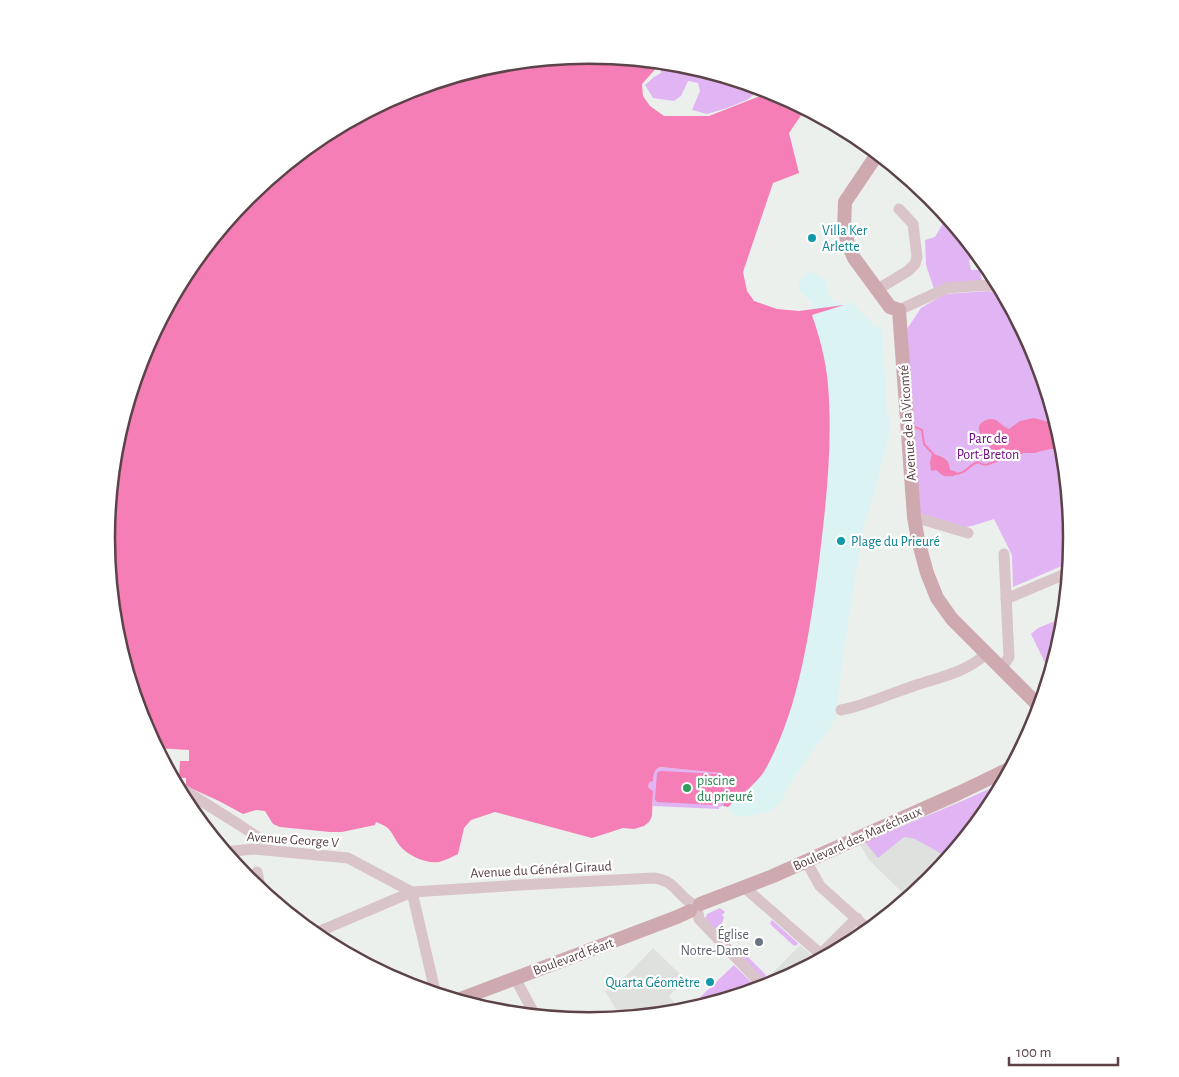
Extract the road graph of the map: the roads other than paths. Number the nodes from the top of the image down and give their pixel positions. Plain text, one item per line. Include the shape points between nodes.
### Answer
1 (874, 159) edge
2 (899, 209) dead end
3 (991, 286) edge
4 (878, 289) junction
5 (899, 310) junction
6 (914, 517) junction
7 (968, 533) dead end
8 (1004, 554) dead end
9 (1062, 575) edge
10 (1006, 599) junction
11 (986, 654) junction
12 (1002, 668) junction
13 (1019, 686) junction
14 (1035, 702) edge
15 (1033, 707) edge
16 (841, 710) dead end
17 (1003, 772) edge
18 (189, 793) edge
19 (267, 850) junction
20 (232, 851) edge
21 (806, 861) junction
22 (256, 872) dead end
23 (257, 877) edge
24 (738, 890) junction
25 (412, 892) junction
26 (697, 907) junction
27 (857, 918) junction
28 (864, 925) edge
29 (322, 930) edge
30 (830, 948) edge
31 (820, 954) edge
32 (515, 978) junction
33 (759, 982) edge
34 (434, 987) edge
35 (466, 997) edge
36 (532, 1009) edge

1 - 4 main road via 846,202 844,228 854,258
2 - 4 street via 913,224 917,257 908,270
3 - 5 street via 948,288
4 - 5 main road via 890,307
5 - 6 main road, Avenue de la Vicomté
6 - 7 street
6 - 11 main road, Avenue de la Vicomté via 927,574 938,598 952,619
8 - 10 street
9 - 10 street
10 - 12 street via 1009,657
11 - 12 main road, Avenue de la Vicomté
11 - 16 street via 962,670
12 - 13 main road, Avenue de la Vicomté
13 - 14 main road, Avenue de la Vicomté
13 - 15 main road, Avenue de la Vicomté
17 - 21 main road, Boulevard des Maréchaux
18 - 19 street via 259,838
19 - 20 street, Avenue George V
19 - 25 street, Avenue George V via 348,858
21 - 24 main road, Boulevard des Maréchaux
21 - 27 street via 820,886
22 - 23 street
24 - 26 main road, Boulevard des Maréchaux
24 - 31 street
25 - 26 street, Avenue du Général Giraud via 654,878 671,883
25 - 29 street
25 - 34 street
26 - 32 main road, Boulevard Féart via 668,921
26 - 33 street via 699,919
27 - 28 street
27 - 30 street
32 - 35 main road, Boulevard Féart
32 - 36 street

